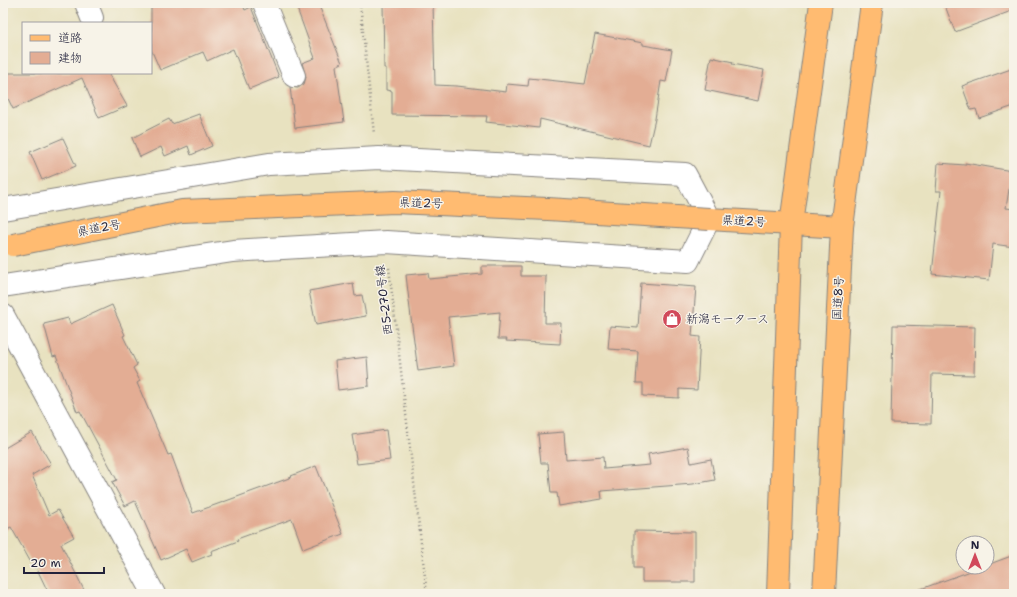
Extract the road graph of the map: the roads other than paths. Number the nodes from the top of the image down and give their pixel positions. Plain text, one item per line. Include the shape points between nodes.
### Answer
1 (264, 3) edge
2 (821, 3) edge
3 (872, 3) edge
4 (294, 76) dead end
5 (3, 209) edge
6 (709, 219) junction
7 (791, 224) junction
8 (842, 227) junction
9 (3, 247) edge
10 (3, 286) edge
11 (3, 315) edge
12 (154, 594) edge
13 (778, 594) edge
14 (824, 594) edge

1 - 4 street
2 - 7 main road
3 - 8 main road, 国道8号
5 - 6 street via 269,164 379,158 685,174
6 - 7 main road, 県道2号
6 - 9 main road, 県道2号, bridge via 388,202 182,211
6 - 10 street via 688,261 386,242 233,251
7 - 8 main road, 県道2号
7 - 13 main road
8 - 14 main road, 国道8号
11 - 12 street

